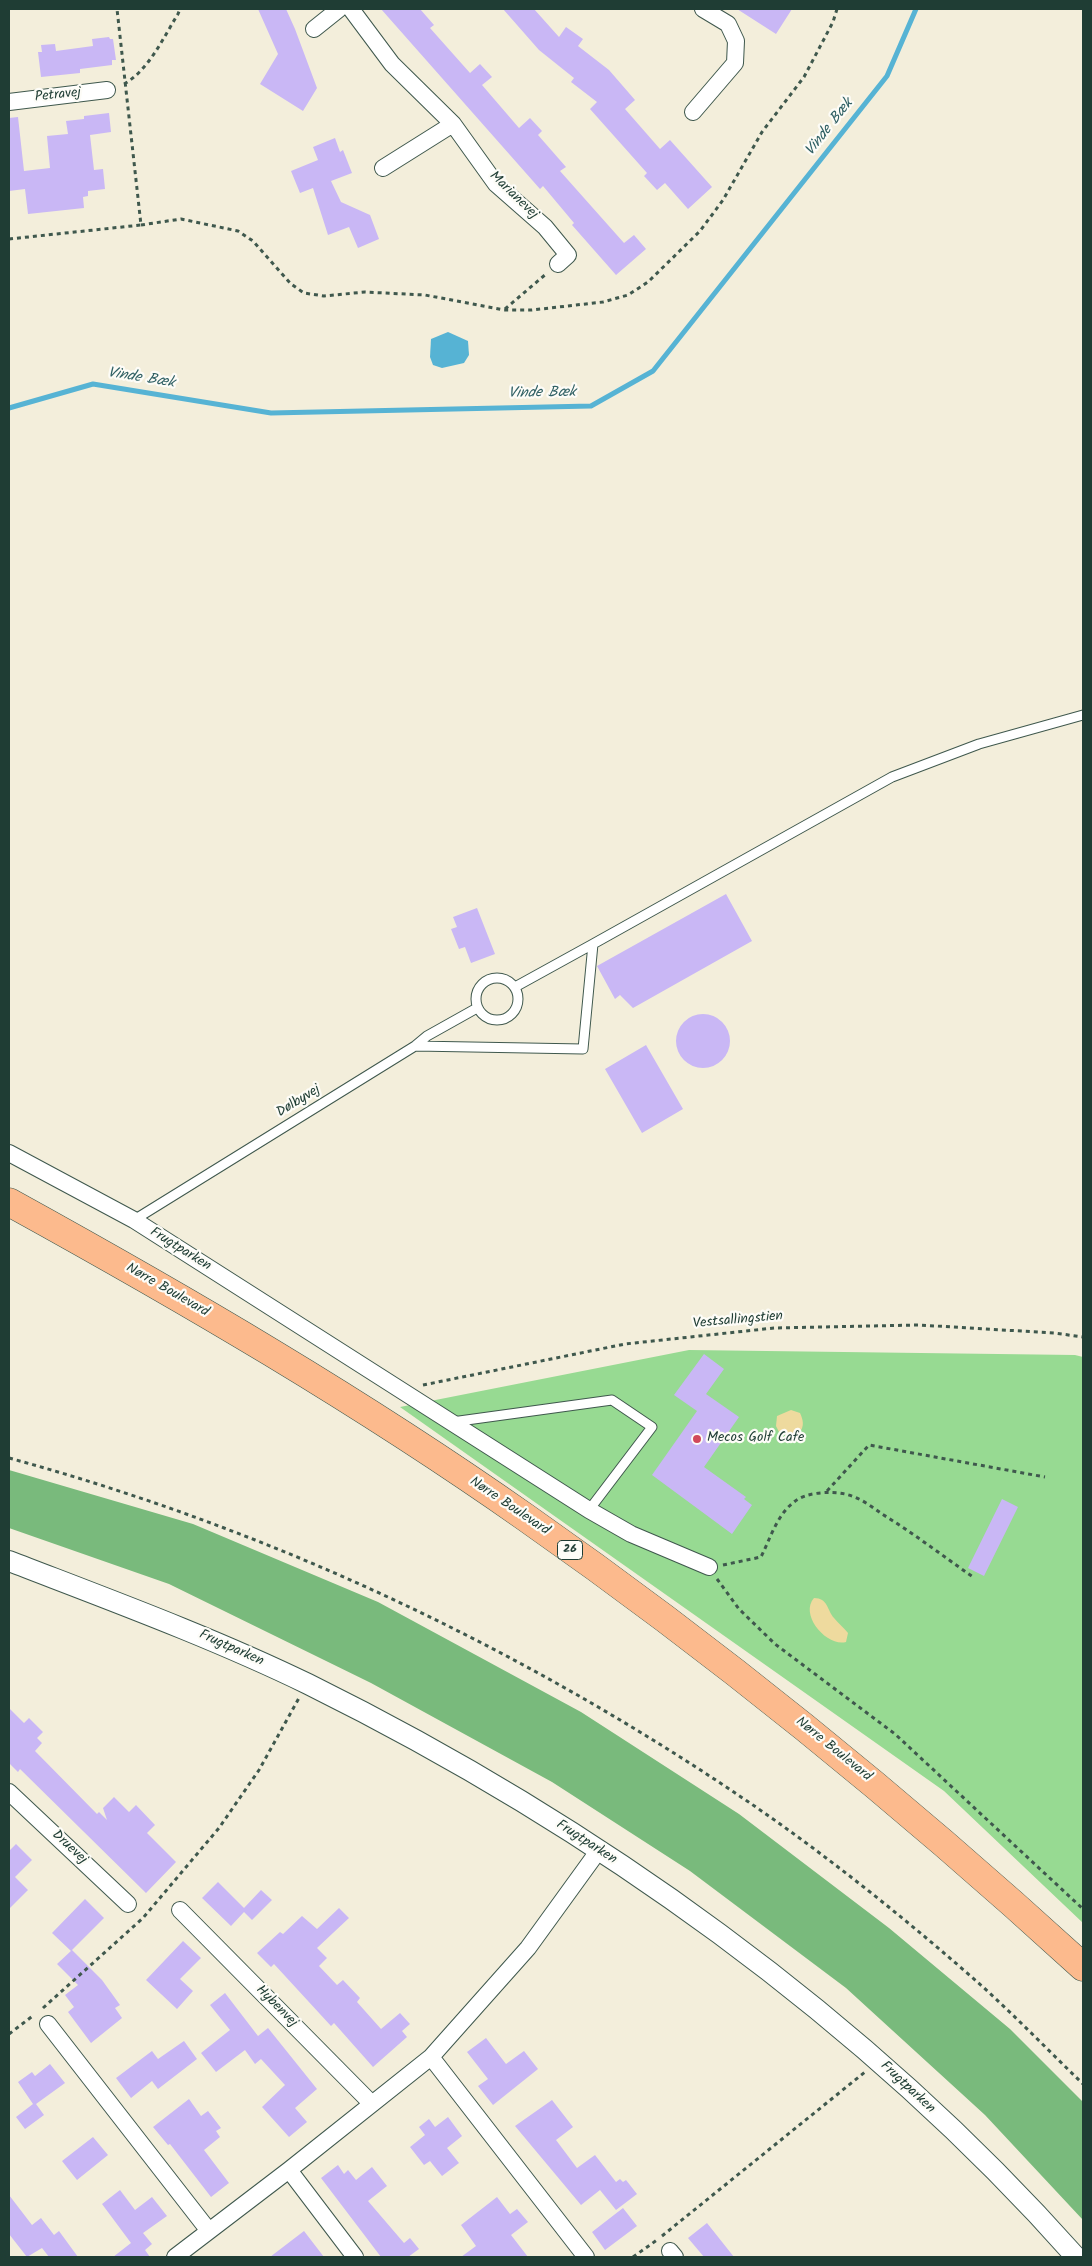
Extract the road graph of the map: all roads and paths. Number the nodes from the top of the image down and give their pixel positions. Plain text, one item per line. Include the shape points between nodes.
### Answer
1 (118, 9) edge
2 (180, 9) edge
3 (338, 9) edge
4 (351, 9) edge
5 (703, 9) edge
6 (314, 29) dead end
7 (126, 84) junction
8 (107, 90) dead end
9 (9, 102) edge
10 (693, 112) dead end
11 (453, 124) junction
12 (383, 168) dead end
13 (9, 240) edge
14 (558, 264) joint
15 (504, 310) dead end
16 (1083, 715) edge
17 (593, 944) junction
18 (515, 987) junction
19 (477, 1008) junction
20 (415, 1046) junction
21 (9, 1152) edge
22 (9, 1202) edge
23 (134, 1220) junction
24 (1083, 1337) edge
25 (400, 1389) junction
26 (452, 1422) junction
27 (9, 1458) edge
28 (1045, 1477) dead end
29 (827, 1492) junction
30 (589, 1510) junction
31 (9, 1561) edge
32 (709, 1567) junction
33 (973, 1577) dead end
34 (307, 1684) junction
35 (9, 1792) edge
36 (599, 1850) junction
37 (128, 1904) dead end
38 (1083, 1909) edge
39 (180, 1910) dead end
40 (1083, 1967) edge
41 (48, 2024) dead end
42 (9, 2034) edge
43 (431, 2057) junction
44 (879, 2062) junction
45 (1083, 2084) edge
46 (372, 2104) junction
47 (289, 2170) junction
48 (209, 2231) junction
49 (175, 2257) edge
50 (355, 2257) edge
51 (586, 2257) edge
52 (633, 2257) edge
53 (1076, 2257) edge

1 - 7 path
2 - 7 path via 149,60
3 - 6 street
4 - 11 street, Marianevej via 392,64
5 - 10 street via 728,24 736,41 735,63
7 - 13 path via 141,225
8 - 9 street, Petravej
11 - 12 street
11 - 14 street, Marianevej via 496,184 545,227 568,255
14 - 15 path
16 - 17 lane via 979,744 892,777
17 - 18 lane
17 - 20 lane via 584,1049
18 - 19 lane via 507,980 486,980 479,987
18 - 19 lane via 519,998 516,1010 508,1018 496,1021 485,1017
19 - 20 lane, Dølbyvej
20 - 23 lane, Dølbyvej
21 - 23 street, Frugtparken
22 - 40 highway, Nørre Boulevard / 26 via 160,1286 354,1404 524,1516 728,1665 996,1887
23 - 25 street, Frugtparken
24 - 25 path, Vestsallingstien via 919,1325 774,1328 625,1344
25 - 26 street, Frugtparken
26 - 30 street, Frugtparken
26 - 30 lane via 612,1400 652,1427
27 - 45 path via 202,1518 347,1577 476,1640 612,1713 752,1804 872,1895 983,1988
28 - 29 path via 869,1445
29 - 32 path via 795,1500 775,1526 761,1557
29 - 33 path via 846,1494 860,1500
30 - 32 street, Frugtparken via 632,1534
31 - 34 street, Frugtparken via 180,1626
32 - 38 path via 739,1609 775,1644 895,1734
34 - 36 street, Frugtparken via 442,1754
34 - 42 path via 259,1770 229,1814 143,1918 79,1978
35 - 37 street, Druevej
36 - 43 street via 528,1948
36 - 44 street, Frugtparken via 733,1944
39 - 46 street, Hybenvej
41 - 48 street
43 - 46 street
43 - 51 street
44 - 52 path
44 - 53 street, Frugtparken via 957,2135
46 - 47 street
47 - 48 street
47 - 50 street
48 - 49 street

